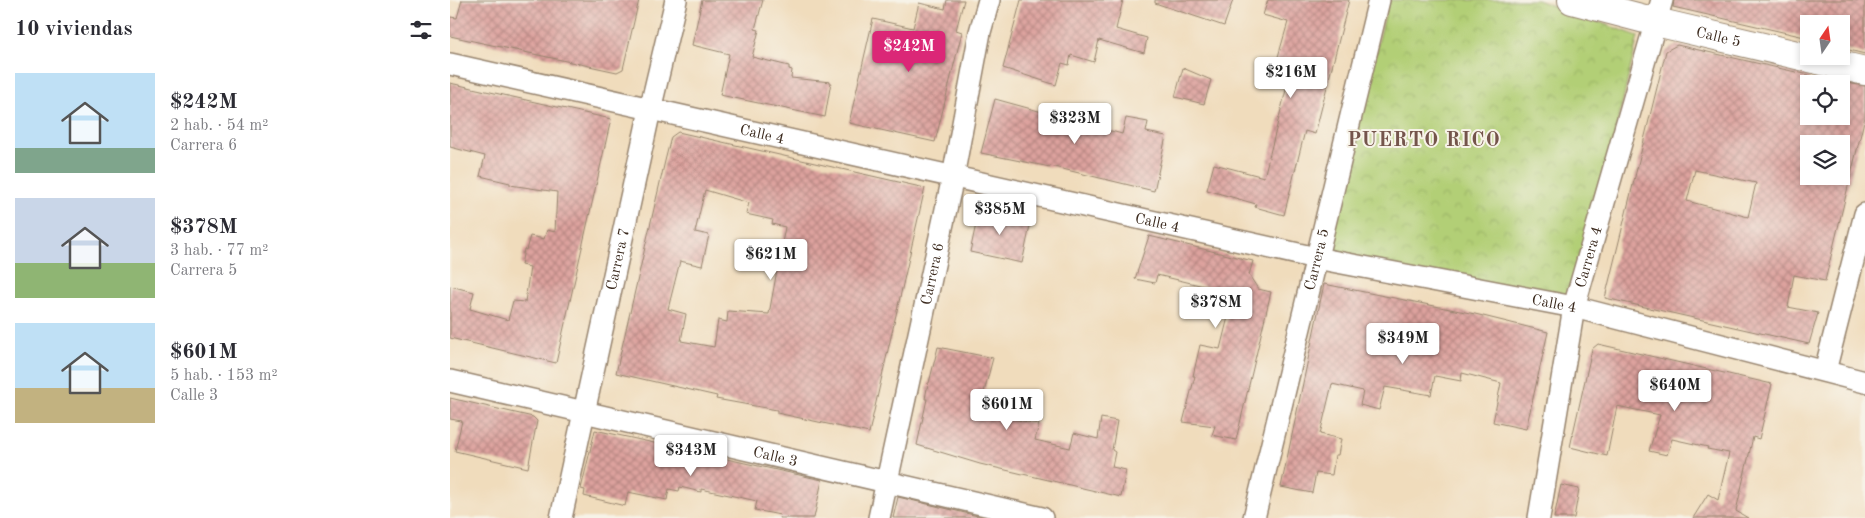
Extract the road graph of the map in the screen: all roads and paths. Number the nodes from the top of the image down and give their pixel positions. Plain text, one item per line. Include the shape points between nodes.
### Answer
1 (676, 0) edge
2 (989, 0) edge
3 (1379, 0) edge
4 (1572, 0) edge
5 (1659, 11) edge
6 (450, 64) edge
7 (1865, 71) edge
8 (650, 110) junction
9 (953, 177) junction
10 (1865, 214) edge
11 (1316, 258) junction
12 (1574, 307) junction
13 (1825, 371) junction
14 (450, 381) edge
15 (1865, 382) edge
16 (584, 412) junction
17 (888, 482) junction
18 (561, 518) edge
19 (879, 518) edge
20 (1042, 518) edge
21 (1254, 518) edge
22 (1539, 518) edge

1 - 8 street, Carrera 7
2 - 9 street, Carrera 6
3 - 11 street, Carrera 5
4 - 5 street, Calle 5
5 - 7 street, Calle 5
5 - 12 street, Carrera 4
6 - 8 street, Calle 4
8 - 9 street, Calle 4
8 - 16 street, Carrera 7
9 - 11 street, Calle 4
9 - 17 street, Carrera 6
10 - 13 street
11 - 12 street, Calle 4
11 - 21 street, Carrera 5
12 - 13 street, Calle 4
12 - 22 street, Carrera 4
13 - 15 street, Calle 4
14 - 16 street, Calle 3
16 - 17 street, Calle 3
16 - 18 street, Carrera 7
17 - 19 street, Carrera 6
17 - 20 street, Calle 3

